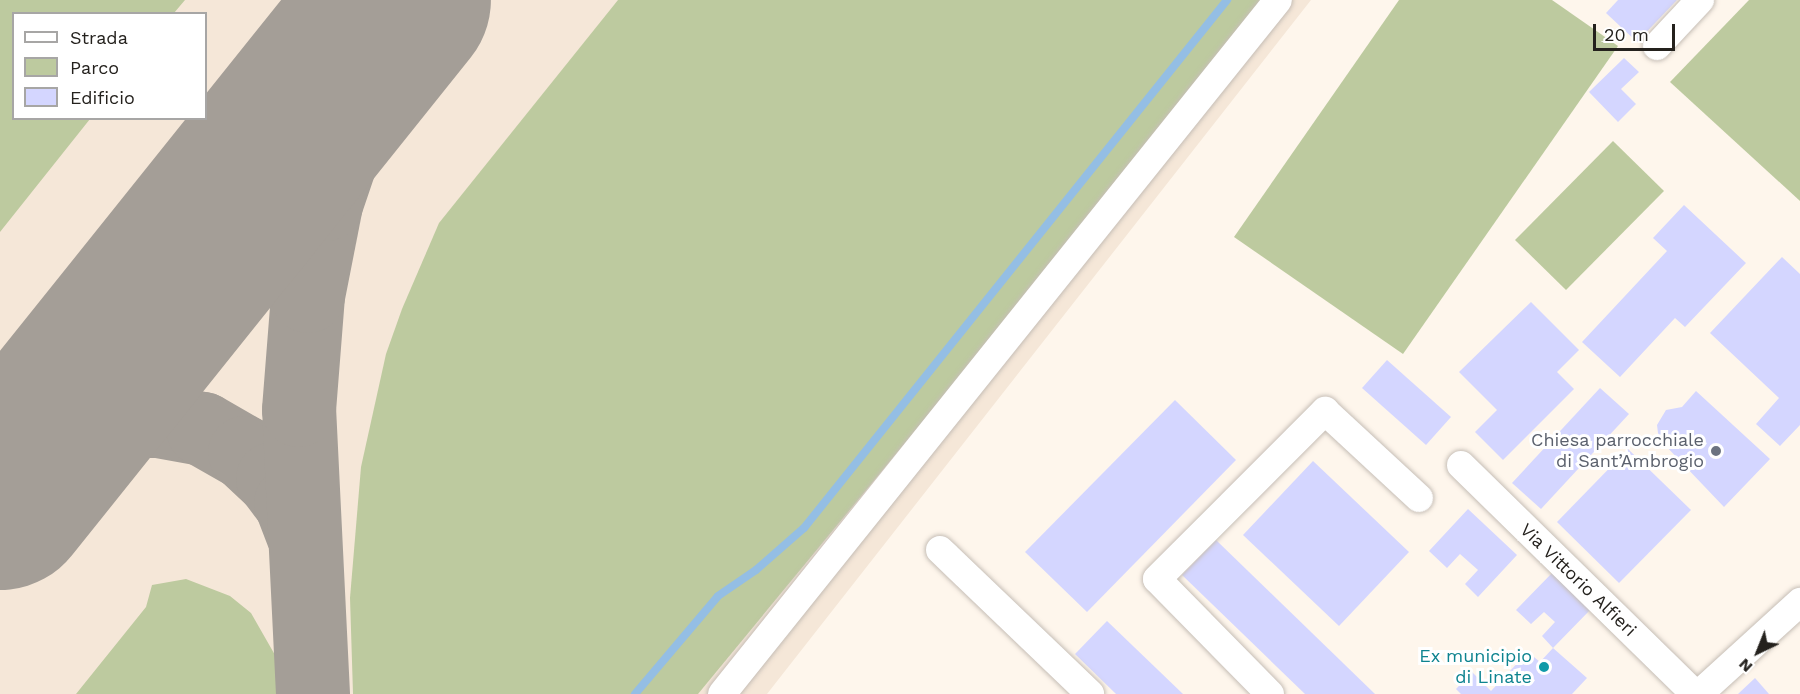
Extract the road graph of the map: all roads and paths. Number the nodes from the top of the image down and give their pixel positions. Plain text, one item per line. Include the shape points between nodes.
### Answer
1 (1278, 0) edge
2 (1700, 0) edge
3 (1657, 46) dead end
4 (1461, 465) dead end
5 (1419, 498) dead end
6 (940, 550) dead end
7 (1800, 602) edge
8 (722, 694) edge
9 (1090, 694) edge
10 (1270, 694) edge
11 (1697, 694) edge

1 - 8 street
2 - 3 street
4 - 11 street, Via Vittorio Alfieri
5 - 10 street via 1325,411 1157,579
6 - 9 street
7 - 11 street

